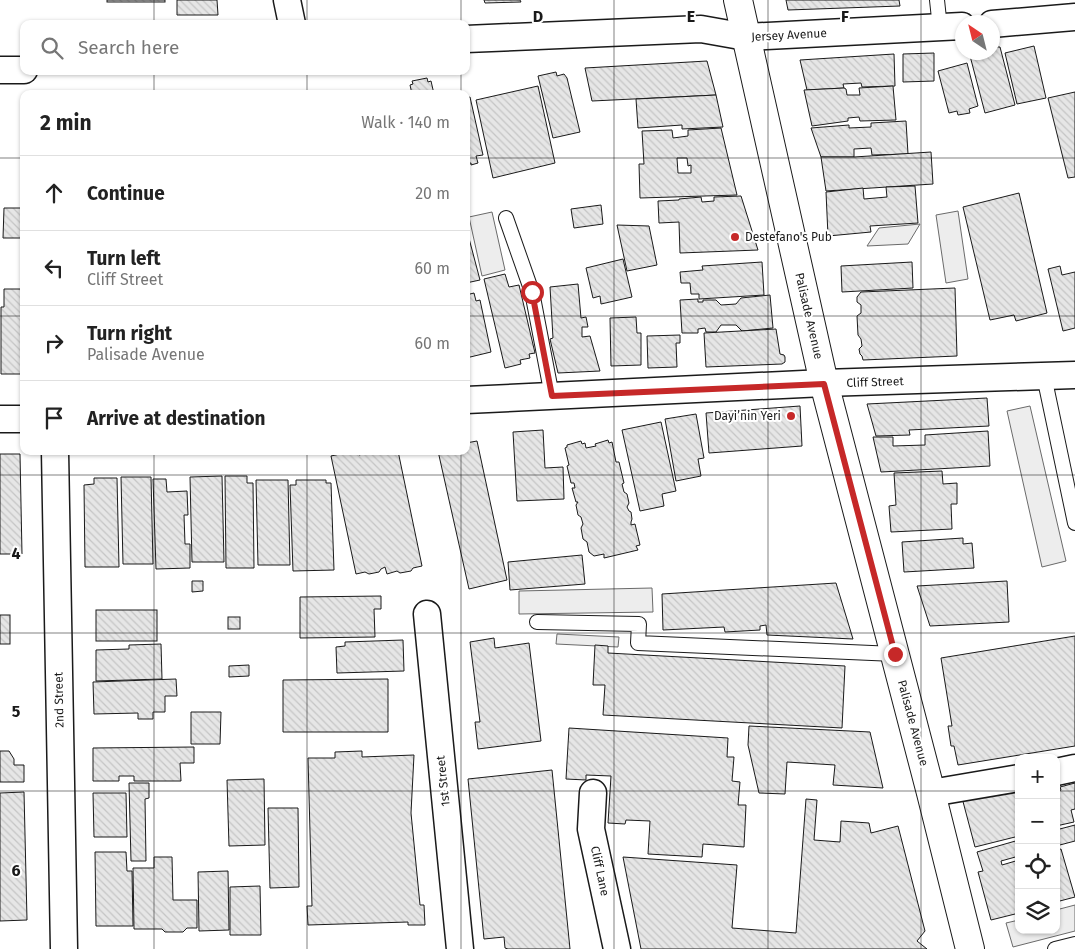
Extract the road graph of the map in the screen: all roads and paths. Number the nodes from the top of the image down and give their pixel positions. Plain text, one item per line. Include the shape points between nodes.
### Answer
1 (287, 0) edge
2 (738, 0) edge
3 (937, 0) edge
4 (1075, 17) edge
5 (291, 20) edge
6 (1000, 23) edge
7 (951, 27) edge
8 (746, 37) junction
9 (470, 39) edge
10 (0, 70) edge
11 (20, 70) edge
12 (506, 218) dead end
13 (1075, 375) edge
14 (1044, 376) junction
15 (824, 384) junction
16 (552, 396) junction
17 (470, 400) edge
18 (0, 419) edge
19 (20, 419) edge
20 (55, 455) edge
21 (1075, 523) edge
22 (427, 614) dead end
23 (537, 622) dead end
24 (895, 654) junction
25 (1075, 768) edge
26 (1060, 771) edge
27 (1015, 779) edge
28 (593, 793) dead end
29 (931, 793) junction
30 (1075, 944) edge
31 (64, 949) edge
32 (460, 949) edge
33 (617, 949) edge
34 (970, 949) edge
35 (1055, 949) edge

1 - 5 street
2 - 8 main road, Palisade Avenue
3 - 7 lane
4 - 6 street
7 - 8 street, Jersey Avenue
8 - 9 street, Jersey Avenue via 701,29
8 - 15 main road, Palisade Avenue
10 - 11 street
12 - 16 lane via 532,292
13 - 14 street, Cliff Street
14 - 15 street, Cliff Street
14 - 21 lane
15 - 16 street, Cliff Street
15 - 24 main road, Palisade Avenue
16 - 17 street, Cliff Street
18 - 19 street
20 - 31 street, 2nd Street
22 - 32 street, 1st Street
23 - 24 lane via 639,624 638,643
24 - 29 main road, Palisade Avenue
25 - 26 street
27 - 29 street
28 - 33 street, Cliff Lane via 591,829
29 - 34 main road, Palisade Avenue
30 - 35 lane

